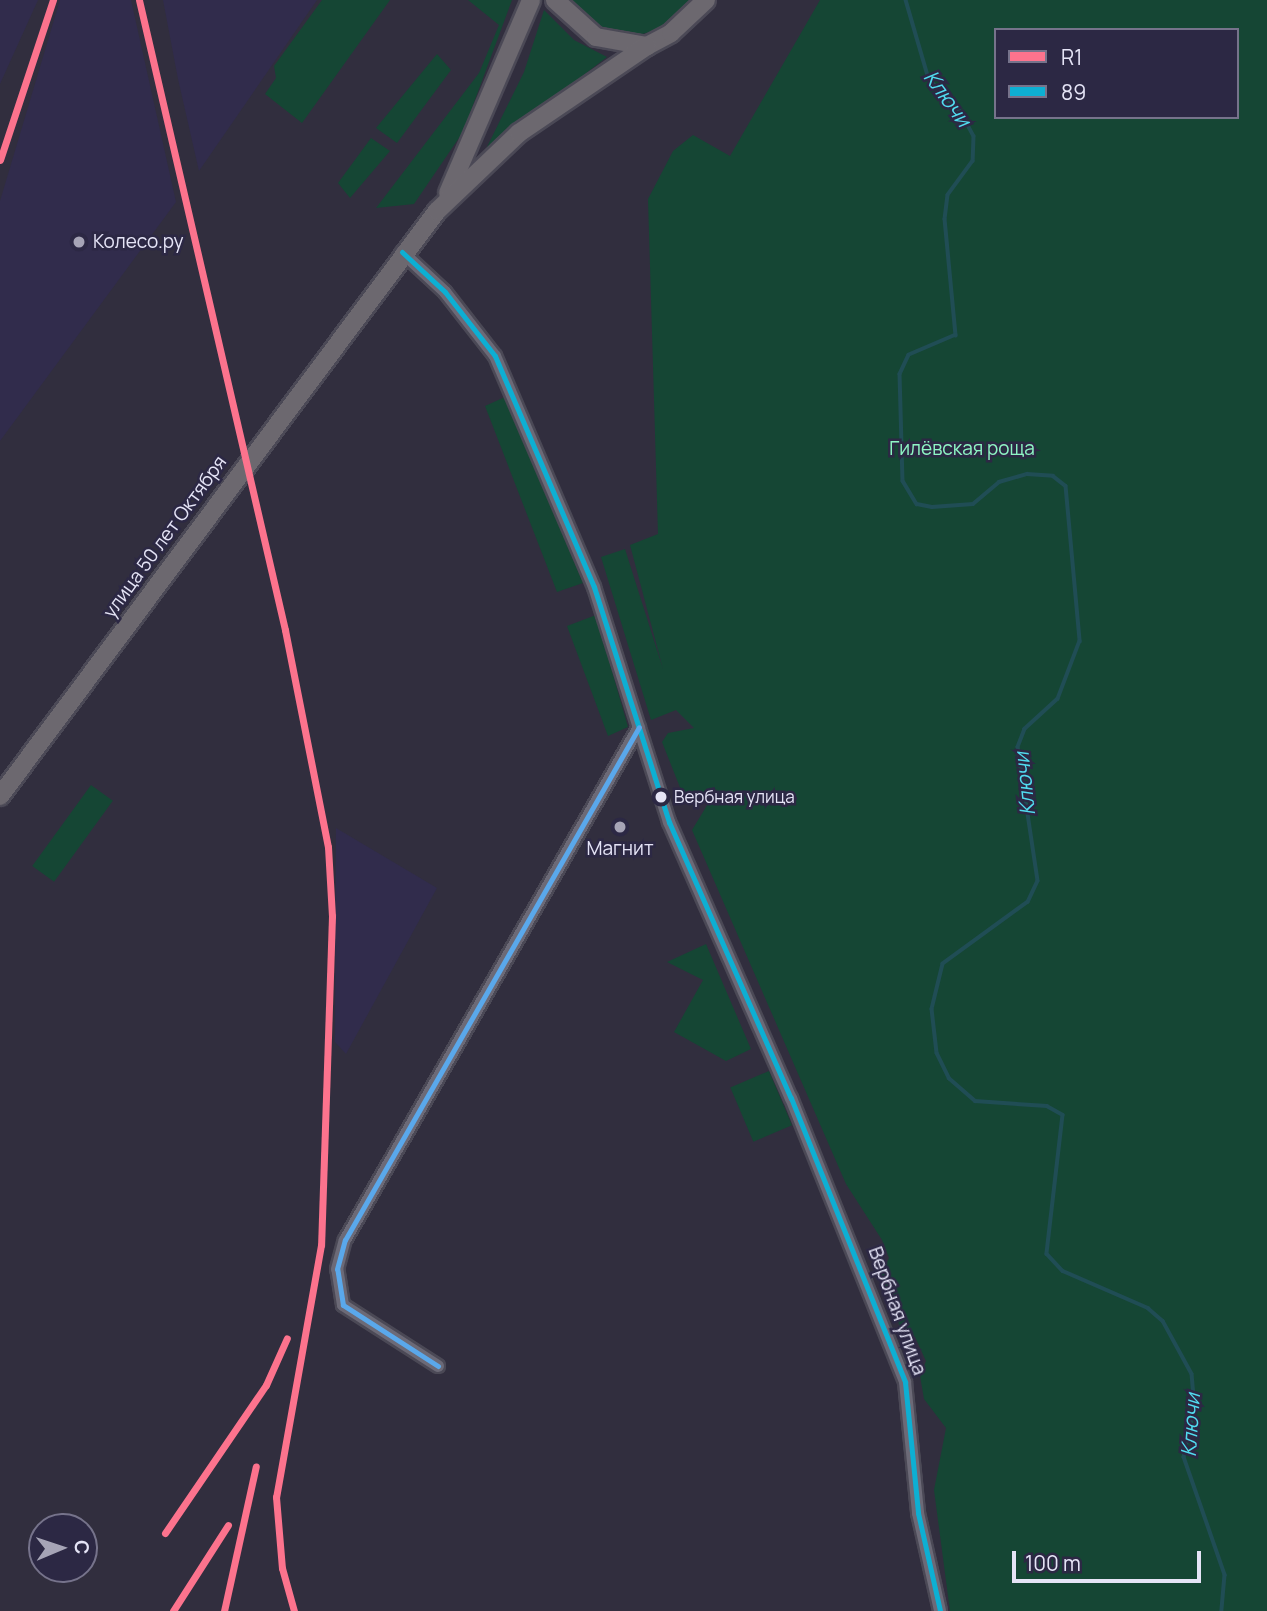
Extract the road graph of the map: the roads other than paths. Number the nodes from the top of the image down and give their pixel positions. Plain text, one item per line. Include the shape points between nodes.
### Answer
1 (531, 0) edge
2 (555, 0) edge
3 (717, 0) edge
4 (701, 7) edge
5 (647, 46) junction
6 (442, 205) junction
7 (402, 252) junction
8 (639, 727) junction
9 (0, 796) edge
10 (438, 1366) dead end
11 (940, 1611) edge

1 - 6 main road via 482,127
2 - 5 main road via 596,37
3 - 4 main road
4 - 5 main road
5 - 6 main road via 519,133
6 - 7 main road, улица 50 лет Октября
7 - 8 street, Вербная улица via 481,337 525,417 594,587
7 - 9 main road, улица 50 лет Октября
8 - 10 street via 345,1240 337,1269 343,1305
8 - 11 street, Вербная улица via 669,822 803,1127 905,1382 918,1513

